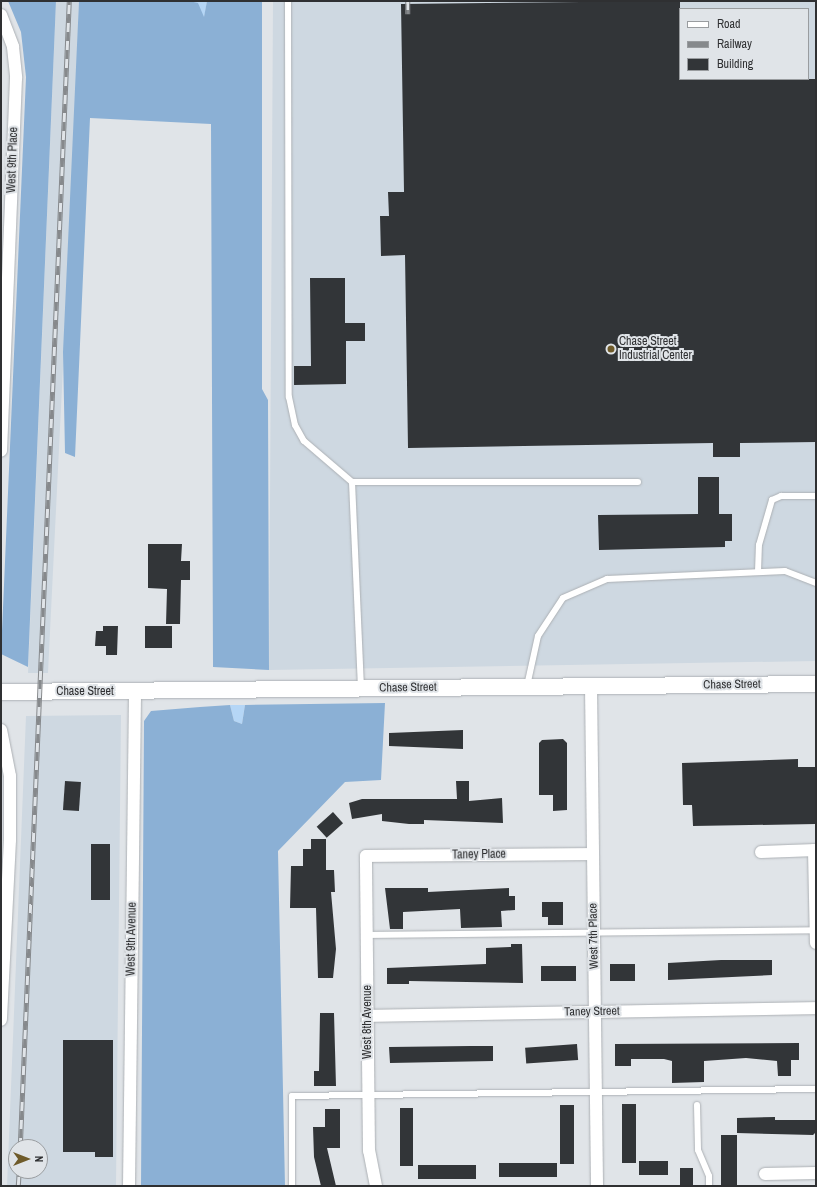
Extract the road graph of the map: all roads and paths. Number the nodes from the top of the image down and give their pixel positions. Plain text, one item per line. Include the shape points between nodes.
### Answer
1 (288, 1) edge
2 (1, 15) edge
3 (1, 451) edge
4 (352, 482) junction
5 (638, 482) dead end
6 (816, 496) edge
7 (758, 572) junction
8 (816, 583) edge
9 (816, 684) edge
10 (591, 686) junction
11 (527, 687) junction
12 (361, 688) junction
13 (135, 691) junction
14 (1, 692) edge
15 (1, 730) edge
16 (5, 784) edge
17 (815, 850) edge
18 (761, 852) dead end
19 (592, 854) junction
20 (366, 856) joint
21 (816, 930) edge
22 (594, 932) junction
23 (367, 935) junction
24 (816, 943) edge
25 (816, 1008) edge
26 (595, 1012) junction
27 (368, 1016) junction
28 (1, 1020) edge
29 (816, 1089) edge
30 (596, 1092) junction
31 (368, 1096) junction
32 (697, 1105) dead end
33 (816, 1173) edge
34 (765, 1174) dead end
35 (129, 1186) edge
36 (292, 1186) edge
37 (376, 1186) edge
38 (597, 1186) edge
39 (709, 1186) edge

1 - 4 lane via 289,397 295,426 304,441
2 - 3 street, West 9th Place via 13,47 16,78
4 - 5 lane
4 - 12 lane
6 - 7 lane via 772,500 759,545
7 - 8 lane via 784,571
7 - 11 lane via 607,579 563,598 538,636
9 - 10 street, Chase Street
10 - 11 street, Chase Street
10 - 19 street, West 7th Place
11 - 12 street, Chase Street
12 - 13 street, Chase Street
13 - 14 street, Chase Street
13 - 35 street, West 9th Avenue
15 - 16 street
16 - 28 street
17 - 18 street
17 - 21 street
19 - 20 street, Taney Place
19 - 22 street, West 7th Place
20 - 23 street, West 8th Avenue
21 - 22 lane
21 - 24 street
22 - 23 lane
22 - 26 street, West 7th Place
23 - 27 street, West 8th Avenue
25 - 26 street, Taney Street
26 - 27 street, Taney Street
26 - 30 street, West 7th Place
27 - 31 street, West 8th Avenue
29 - 30 lane
30 - 31 lane
30 - 38 street, West 7th Place
31 - 36 lane via 292,1096
31 - 37 street, West 8th Avenue via 369,1151
32 - 39 lane via 698,1150 709,1176
33 - 34 street

